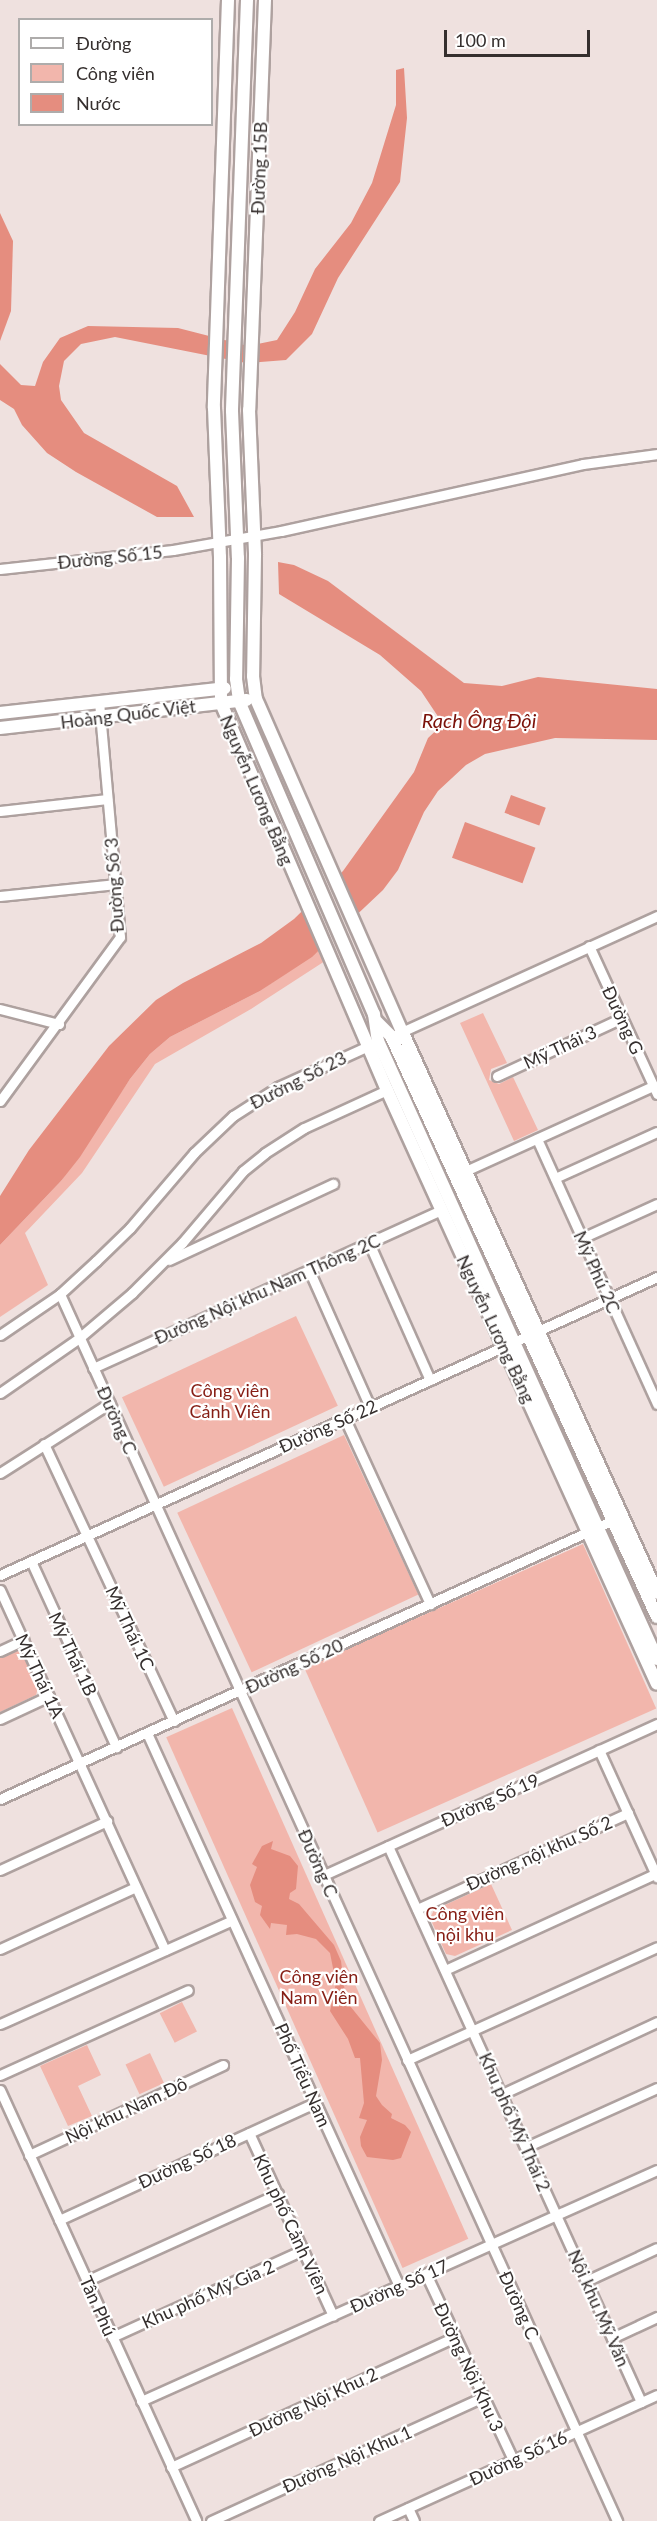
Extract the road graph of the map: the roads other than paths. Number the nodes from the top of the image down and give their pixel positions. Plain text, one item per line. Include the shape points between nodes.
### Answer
1 (228, 0) edge
2 (247, 0) edge
3 (265, 0) edge
4 (222, 182) junction
5 (240, 182) junction
6 (258, 182) junction
7 (657, 454) edge
8 (255, 536) junction
9 (237, 539) junction
10 (219, 542) junction
11 (0, 569) edge
12 (253, 685) junction
13 (237, 687) junction
14 (219, 689) junction
15 (256, 699) junction
16 (239, 701) junction
17 (99, 702) junction
18 (221, 703) junction
19 (0, 713) edge
20 (100, 717) junction
21 (0, 728) edge
22 (107, 800) junction
23 (0, 811) edge
24 (116, 884) junction
25 (0, 896) edge
26 (657, 916) edge
27 (590, 946) junction
28 (0, 1009) edge
29 (622, 1018) junction
30 (377, 1022) junction
31 (59, 1024) junction
32 (397, 1034) junction
33 (373, 1044) junction
34 (497, 1076) dead end
35 (4, 1090) edge
36 (387, 1090) junction
37 (655, 1090) edge
38 (0, 1101) edge
39 (657, 1131) edge
40 (537, 1139) junction
41 (461, 1173) junction
42 (555, 1178) junction
43 (333, 1184) dead end
44 (657, 1204) edge
45 (441, 1210) junction
46 (582, 1238) junction
47 (369, 1243) junction
48 (164, 1262) junction
49 (309, 1270) junction
50 (657, 1277) edge
51 (60, 1294) junction
52 (609, 1299) junction
53 (533, 1333) junction
54 (0, 1335) edge
55 (79, 1338) junction
56 (508, 1345) junction
57 (93, 1368) junction
58 (430, 1380) junction
59 (0, 1393) edge
60 (110, 1403) junction
61 (657, 1404) edge
62 (370, 1407) junction
63 (345, 1419) junction
64 (44, 1444) junction
65 (0, 1473) edge
66 (155, 1504) junction
67 (618, 1518) junction
68 (593, 1529) junction
69 (87, 1536) junction
70 (31, 1561) junction
71 (0, 1575) edge
72 (0, 1590) edge
73 (657, 1593) edge
74 (430, 1604) junction
75 (657, 1617) edge
76 (24, 1640) junction
77 (0, 1651) edge
78 (657, 1659) edge
79 (657, 1684) edge
80 (240, 1691) junction
81 (49, 1696) junction
82 (0, 1719) edge
83 (174, 1721) junction
84 (657, 1724) edge
85 (147, 1733) junction
86 (116, 1747) junction
87 (600, 1750) junction
88 (80, 1763) junction
89 (0, 1799) edge
90 (628, 1813) junction
91 (106, 1821) junction
92 (388, 1846) junction
93 (0, 1870) edge
94 (324, 1875) junction
95 (656, 1876) edge
96 (136, 1887) junction
97 (417, 1909) junction
98 (232, 1920) junction
99 (657, 1947) edge
100 (0, 1949) edge
101 (165, 1950) junction
102 (445, 1970) junction
103 (188, 1990) dead end
104 (657, 2022) edge
105 (0, 2024) edge
106 (473, 2030) junction
107 (408, 2060) junction
108 (224, 2065) dead end
109 (0, 2075) edge
110 (657, 2088) edge
111 (0, 2090) edge
112 (502, 2094) junction
113 (315, 2103) junction
114 (249, 2133) junction
115 (526, 2147) junction
116 (29, 2155) junction
117 (657, 2170) edge
118 (278, 2194) junction
119 (557, 2215) junction
120 (59, 2220) junction
121 (492, 2244) junction
122 (657, 2248) edge
123 (303, 2250) junction
124 (426, 2274) junction
125 (86, 2280) junction
126 (586, 2281) junction
127 (399, 2286) junction
128 (333, 2316) junction
129 (657, 2317) edge
130 (112, 2337) junction
131 (455, 2337) junction
132 (612, 2338) junction
133 (657, 2395) edge
134 (483, 2397) junction
135 (141, 2401) junction
136 (641, 2402) junction
137 (576, 2432) junction
138 (513, 2460) junction
139 (171, 2467) junction
140 (408, 2508) junction
141 (195, 2521) edge
142 (211, 2521) edge
143 (380, 2521) edge
144 (414, 2521) edge
145 (617, 2521) edge

1 - 4 main road, Đường 15B
2 - 5 main road, Đường 15B
3 - 6 main road, Đường 15B
4 - 5 main road
4 - 10 main road, Đường 15B via 213,435
5 - 6 main road
5 - 9 main road, Đường 15B via 232,455
6 - 8 main road, Đường 15B via 249,434
7 - 8 street, Đường Số 15 via 583,465
8 - 9 street, Đường Số 15
8 - 12 main road
9 - 10 street, Đường Số 15
9 - 13 main road
10 - 11 street, Đường Số 15
10 - 14 main road
12 - 13 main road, Hoàng Quốc Việt
12 - 15 main road, Nguyễn Lương Bằng
13 - 14 main road, Hoàng Quốc Việt
13 - 16 main road, Nguyễn Lương Bằng
14 - 17 main road, Hoàng Quốc Việt
14 - 18 main road, Nguyễn Lương Bằng
15 - 16 main road, Hoàng Quốc Việt
15 - 32 main road, Nguyễn Lương Bằng via 370,960
16 - 18 main road, Hoàng Quốc Việt
16 - 30 main road, Nguyễn Lương Bằng
17 - 19 main road, Hoàng Quốc Việt
17 - 20 street, Đường Số 3
18 - 20 main road, Hoàng Quốc Việt
18 - 33 main road, Nguyễn Lương Bằng via 337,974
20 - 21 main road, Hoàng Quốc Việt
20 - 22 street, Đường Số 3
22 - 23 street
22 - 24 street, Đường Số 3
24 - 25 street
24 - 31 street, Đường Số 3 via 120,937
26 - 27 street, Đường Số 23
27 - 29 street, Đường G
27 - 32 street, Đường Số 23
28 - 31 street
29 - 34 street, Mỹ Thái 3
29 - 37 street, Đường G
30 - 32 main road, Nguyễn Lương Bằng
30 - 33 main road, Nguyễn Lương Bằng
31 - 35 street, Đường Số 3
32 - 33 street, Đường Số 23
32 - 41 main road, Nguyễn Lương Bằng
33 - 36 main road, Nguyễn Lương Bằng
33 - 51 street, Đường Số 23 via 278,1087 233,1116 130,1228
33 - 56 main road, Nguyễn Lương Bằng
35 - 38 street, Đường Số 3
36 - 45 main road, Nguyễn Lương Bằng
36 - 48 street via 304,1128 265,1152 232,1183
37 - 40 street
39 - 42 street
40 - 41 street
40 - 42 street, Mỹ Phú 2C
41 - 53 main road, Nguyễn Lương Bằng
42 - 46 street, Mỹ Phú 2C
43 - 48 street
44 - 46 street
45 - 47 street, Đường Nội khu Nam Thông 2C
45 - 56 main road, Nguyễn Lương Bằng
46 - 52 street, Mỹ Phú 2C
47 - 49 street, Đường Nội khu Nam Thông 2C
47 - 58 street
48 - 55 street
49 - 57 street, Đường Nội khu Nam Thông 2C
49 - 62 street
50 - 52 street, Đường Số 22
51 - 54 street, Đường Số 23
51 - 55 street, Đường C
52 - 53 street, Đường Số 22
52 - 61 street, Mỹ Phú 2C
53 - 56 street, Đường Số 22
53 - 67 main road, Nguyễn Lương Bằng
55 - 57 street, Đường C
55 - 59 street
56 - 58 street, Đường Số 22
56 - 68 main road, Nguyễn Lương Bằng
57 - 60 street, Đường C
58 - 62 street, Đường Số 22
60 - 64 street
60 - 66 street, Đường C
62 - 63 street, Đường Số 22
63 - 66 street, Đường Số 22
63 - 74 street
64 - 65 street
64 - 69 street, Mỹ Thái 1C
66 - 69 street, Đường Số 22
66 - 80 street, Đường C
67 - 68 street, Đường Số 20
67 - 73 main road, Nguyễn Lương Bằng
67 - 75 main road, Nguyễn Lương Bằng
68 - 74 street, Đường Số 20
68 - 78 main road, Nguyễn Lương Bằng
68 - 79 main road, Nguyễn Lương Bằng
69 - 70 street, Đường Số 22
69 - 83 street, Mỹ Thái 1C
70 - 71 street, Đường Số 22
70 - 86 street, Mỹ Thái 1B
72 - 76 street, Mỹ Thái 1A
74 - 80 street, Đường Số 20
76 - 77 street
76 - 81 street, Mỹ Thái 1A
80 - 83 street, Đường Số 20
80 - 94 street, Đường C
81 - 82 street
81 - 88 street, Mỹ Thái 1A
83 - 85 street, Đường Số 20
84 - 87 street, Đường Số 19
85 - 86 street, Đường Số 20
85 - 98 street, Phố Tiểu Nam
86 - 88 street, Đường Số 20
87 - 90 street
87 - 92 street, Đường Số 19
88 - 89 street, Đường Số 20
88 - 91 street, Mỹ Thái 1A
90 - 95 street
90 - 97 street, Đường nội khu Số 2
91 - 93 street
91 - 96 street, Mỹ Thái 1A
92 - 94 street, Đường Số 19
92 - 97 street, Khu phố Mỹ Thái 2
94 - 107 street, Đường C
95 - 102 street
96 - 100 street
96 - 101 street, Mỹ Thái 1A
97 - 102 street, Khu phố Mỹ Thái 2
98 - 101 street
98 - 113 street, Phố Tiểu Nam
99 - 106 street
101 - 105 street
102 - 106 street, Khu phố Mỹ Thái 2
103 - 109 street
104 - 112 street
106 - 107 street
106 - 112 street, Khu phố Mỹ Thái 2
107 - 121 street, Đường C
108 - 116 street, Nội khu Nam Đô
110 - 115 street
111 - 116 street, Tân Phú
112 - 115 street, Khu phố Mỹ Thái 2
113 - 114 street, Đường Số 18
113 - 127 street, Phố Tiểu Nam
114 - 118 street, Khu phố Cảnh Viên
114 - 120 street, Đường Số 18
115 - 119 street, Khu phố Mỹ Thái 2
116 - 120 street, Tân Phú
117 - 119 street, Đường Số 17
118 - 123 street, Khu phố Cảnh Viên
118 - 125 street
119 - 121 street, Đường Số 17
119 - 126 street, Nội khu Mỹ Văn
120 - 125 street, Tân Phú
121 - 124 street, Đường Số 17
121 - 137 street, Đường C
122 - 126 street
123 - 128 street, Khu phố Cảnh Viên
123 - 130 street, Khu phố Mỹ Gia 2
124 - 127 street, Đường Số 17
124 - 131 street, Đường Nội Khu 3
125 - 130 street, Tân Phú
126 - 132 street, Nội khu Mỹ Văn
127 - 128 street, Đường Số 17
128 - 135 street, Đường Số 17
129 - 132 street
130 - 135 street, Tân Phú
131 - 134 street, Đường Nội Khu 3
131 - 139 street, Đường Nội Khu 2
132 - 136 street, Nội khu Mỹ Văn
133 - 136 street, Đường Số 16
134 - 138 street, Đường Nội Khu 3
134 - 142 street, Đường Nội Khu 1
135 - 139 street, Tân Phú
136 - 137 street, Đường Số 16
137 - 138 street, Đường Số 16
137 - 145 street, Đường C
138 - 140 street, Đường Số 16
139 - 141 street, Tân Phú
140 - 143 street, Đường Số 16
140 - 144 street

